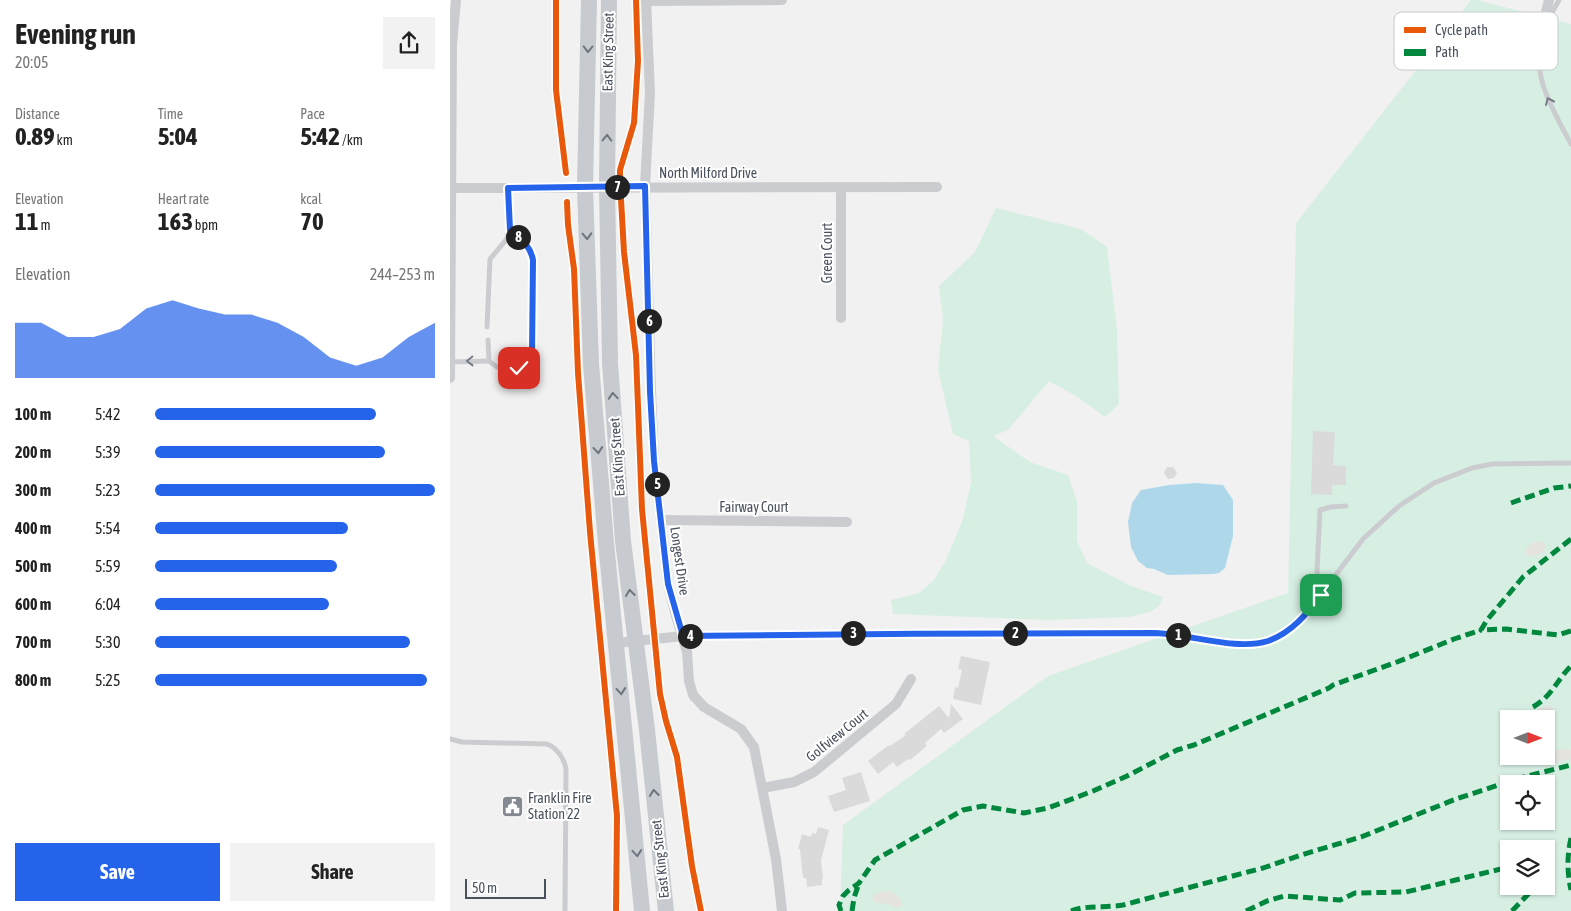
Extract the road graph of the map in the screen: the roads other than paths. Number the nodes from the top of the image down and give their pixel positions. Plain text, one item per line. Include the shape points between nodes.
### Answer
1 (456, 0) edge
2 (589, 0) edge
3 (609, 0) edge
4 (782, 0) edge
5 (1560, 0) edge
6 (646, 1) edge
7 (1553, 12) edge
8 (1540, 70) edge
9 (1571, 144) edge
10 (645, 186) junction
11 (585, 187) junction
12 (606, 187) junction
13 (841, 187) junction
14 (937, 187) dead end
15 (451, 188) edge
16 (508, 188) junction
17 (510, 230) junction
18 (841, 318) dead end
19 (487, 327) dead end
20 (450, 329) edge
21 (488, 340) dead end
22 (489, 361) junction
23 (450, 362) edge
24 (450, 378) edge
25 (1571, 463) edge
26 (1346, 506) dead end
27 (661, 520) junction
28 (847, 522) dead end
29 (1321, 595) junction
30 (683, 636) junction
31 (636, 641) junction
32 (616, 643) junction
33 (911, 679) dead end
34 (450, 739) edge
35 (763, 788) junction
36 (565, 911) edge
37 (642, 911) edge
38 (666, 911) edge
39 (782, 911) edge

1 - 15 street via 452,45
2 -> 11 main road, East King Street
12 -> 3 main road, East King Street
4 - 6 street
5 - 7 lane
6 - 10 street, Longest Drive via 650,93
9 -> 8 lane via 1542,84
10 - 12 street, North Milford Drive
10 - 13 street, North Milford Drive
10 - 27 street, Longest Drive via 650,391
11 - 12 street, North Milford Drive
11 - 16 street, North Milford Drive
11 -> 32 main road, East King Street via 591,364
31 -> 12 main road, East King Street via 624,541 610,364
13 - 14 street, North Milford Drive
13 - 18 street, Green Court
15 - 16 street, North Milford Drive
15 - 20 street
16 - 17 lane
17 - 19 lane via 490,259
17 - 22 lane via 525,243 533,260 532,354 526,366 519,368 497,368
20 - 23 street
21 - 22 lane
22 -> 23 lane
23 - 24 street
25 - 29 lane via 1492,464 1434,483 1399,506 1363,539
26 - 29 lane via 1320,510 1317,572
27 - 28 street, Fairway Court
27 - 30 street, Longest Drive via 668,584
29 - 30 lane via 1290,630 1268,641 1246,645 1169,634 911,632
30 - 31 street
30 - 35 street, Longest Drive via 693,695 704,707 741,729 752,742
31 - 32 street
38 -> 31 main road, East King Street
32 -> 37 main road, East King Street
33 - 35 street, Golfview Court via 896,704 814,772 794,782
34 - 36 lane via 547,744 554,746 563,758 566,769
35 - 39 street, Longest Drive

